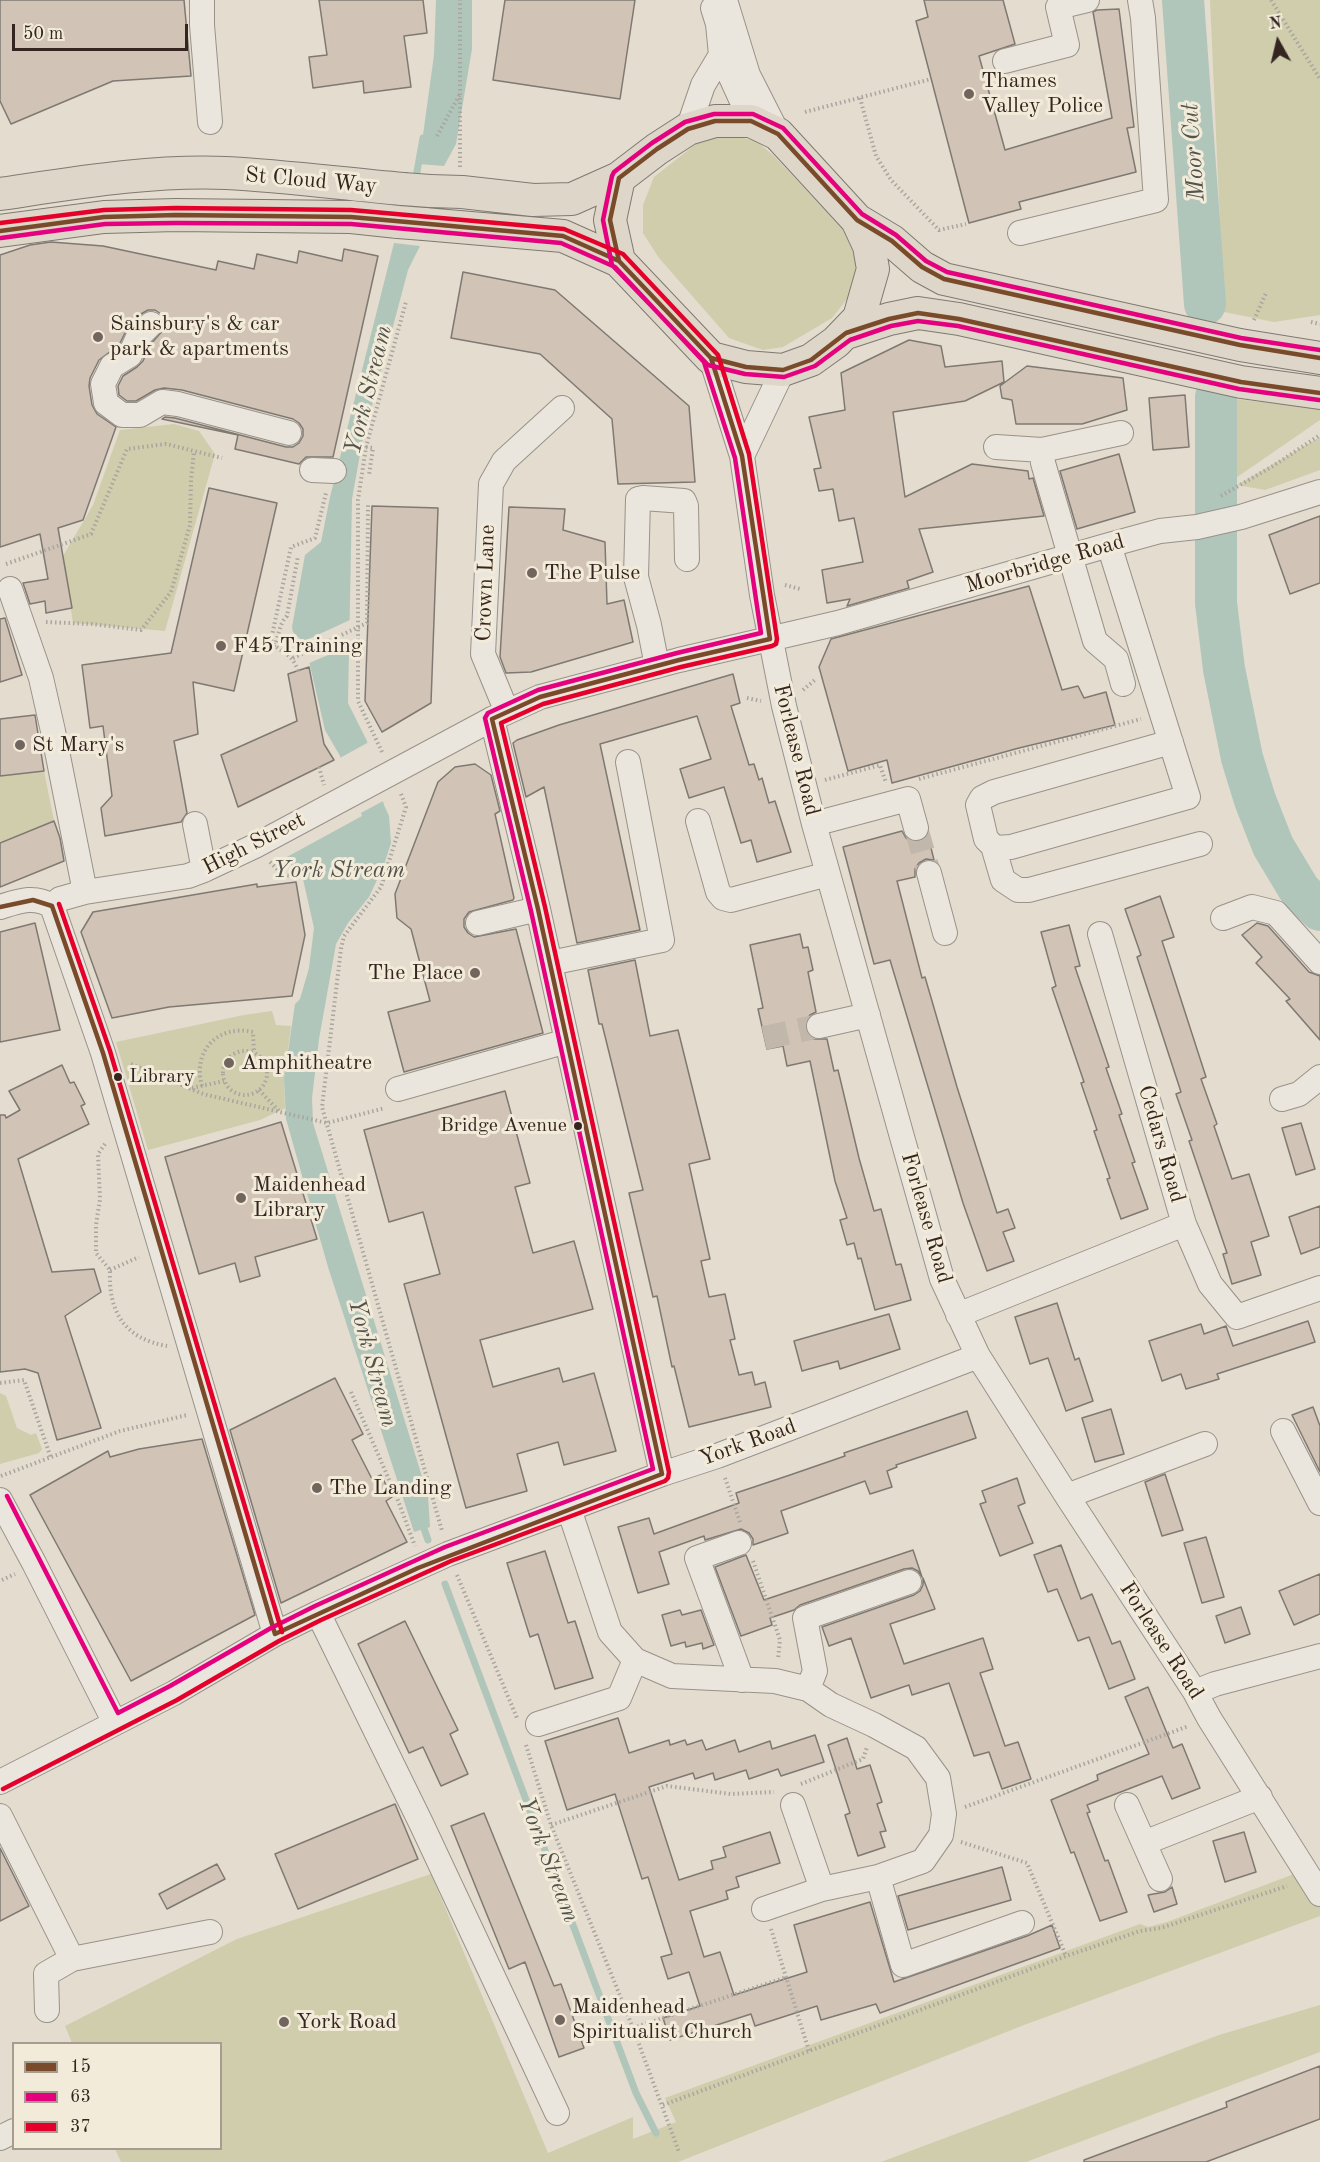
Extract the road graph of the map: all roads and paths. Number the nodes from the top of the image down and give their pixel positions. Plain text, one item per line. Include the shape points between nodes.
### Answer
1 (202, 0) edge
2 (460, 0) edge
3 (711, 0) edge
4 (725, 0) edge
5 (1087, 0) edge
6 (1140, 0) edge
7 (1271, 0) edge
8 (721, 55) junction
9 (1005, 61) dead end
10 (932, 79) dead end
11 (1320, 79) edge
12 (461, 93) junction
13 (860, 98) junction
14 (805, 112) dead end
15 (210, 122) dead end
16 (765, 127) junction
17 (688, 129) junction
18 (437, 136) dead end
19 (460, 176) dead end
20 (619, 178) junction
21 (0, 194) edge
22 (857, 220) junction
23 (966, 224) dead end
24 (0, 231) edge
25 (1020, 233) dead end
26 (619, 261) junction
27 (1266, 293) dead end
28 (406, 302) dead end
29 (1311, 322) dead end
30 (151, 324) dead end
31 (1320, 324) edge
32 (846, 333) junction
33 (1246, 335) junction
34 (711, 358) junction
35 (1320, 358) edge
36 (783, 370) junction
37 (1320, 393) edge
38 (562, 408) dead end
39 (289, 433) dead end
40 (1120, 433) dead end
41 (1320, 435) edge
42 (366, 447) junction
43 (996, 447) dead end
44 (1042, 450) junction
45 (194, 451) junction
46 (742, 456) junction
47 (222, 458) dead end
48 (324, 471) dead end
49 (369, 475) dead end
50 (1320, 492) edge
51 (1212, 501) dead end
52 (368, 505) dead end
53 (1108, 545) junction
54 (298, 556) dead end
55 (1071, 556) junction
56 (687, 560) dead end
57 (0, 567) edge
58 (358, 588) junction
59 (367, 588) junction
60 (10, 589) dead end
61 (20, 621) junction
62 (358, 628) junction
63 (770, 639) junction
64 (274, 646) junction
65 (293, 658) junction
66 (657, 666) junction
67 (298, 670) dead end
68 (1123, 684) dead end
69 (1162, 714) junction
70 (500, 716) junction
71 (1171, 742) junction
72 (628, 762) dead end
73 (386, 774) junction
74 (837, 776) dead end
75 (910, 781) dead end
76 (887, 787) dead end
77 (403, 801) dead end
78 (698, 821) dead end
79 (195, 824) dead end
80 (814, 824) junction
81 (916, 828) tunnel mouth
82 (1200, 844) dead end
83 (993, 846) junction
84 (204, 870) junction
85 (929, 873) tunnel mouth
86 (828, 874) junction
87 (85, 892) junction
88 (52, 906) junction
89 (0, 907) edge
90 (538, 909) junction
91 (1223, 918) dead end
92 (478, 922) dead end
93 (945, 933) dead end
94 (1100, 934) dead end
95 (1320, 962) edge
96 (550, 963) junction
97 (868, 1015) junction
98 (819, 1026) tunnel mouth
99 (567, 1041) junction
100 (103, 1053) junction
101 (254, 1053) junction
102 (1320, 1077) edge
103 (224, 1081) junction
104 (202, 1086) junction
105 (191, 1088) junction
106 (398, 1089) dead end
107 (259, 1090) junction
108 (1282, 1099) dead end
109 (281, 1113) junction
110 (122, 1118) junction
111 (327, 1123) junction
112 (1184, 1224) junction
113 (137, 1258) dead end
114 (110, 1270) junction
115 (1320, 1288) edge
116 (958, 1315) junction
117 (191, 1350) junction
118 (978, 1356) junction
119 (0, 1383) edge
120 (351, 1392) dead end
121 (209, 1410) junction
122 (1283, 1431) dead end
123 (1205, 1444) dead end
124 (717, 1456) junction
125 (51, 1458) junction
126 (662, 1474) junction
127 (0, 1476) edge
128 (1067, 1496) junction
129 (0, 1500) edge
130 (1320, 1503) edge
131 (569, 1509) junction
132 (744, 1543) junction
133 (448, 1554) junction
134 (422, 1566) junction
135 (909, 1582) dead end
136 (318, 1612) junction
137 (275, 1634) junction
138 (1320, 1656) edge
139 (635, 1660) junction
140 (742, 1680) junction
141 (775, 1681) junction
142 (808, 1689) junction
143 (1195, 1692) junction
144 (1209, 1718) junction
145 (115, 1723) junction
146 (874, 1725) junction
147 (527, 1727) junction
148 (0, 1782) edge
149 (789, 1794) junction
150 (1260, 1797) junction
151 (1127, 1805) dead end
152 (0, 1816) edge
153 (551, 1825) junction
154 (942, 1825) junction
155 (1144, 1843) junction
156 (878, 1877) junction
157 (1160, 1879) dead end
158 (1315, 1886) edge
159 (822, 1889) junction
160 (764, 1909) joint
161 (1022, 1923) dead end
162 (210, 1932) dead end
163 (1066, 1956) junction
164 (72, 1959) junction
165 (787, 1977) junction
166 (47, 2010) dead end
167 (633, 2028) junction
168 (808, 2051) junction
169 (663, 2105) junction
170 (557, 2113) dead end
171 (679, 2152) dead end

1 - 15 street
2 - 12 path
3 - 8 street
4 - 16 street
5 - 9 street via 1058,7 1067,45
6 - 25 street via 1156,200
7 - 11 path
8 - 16 street
8 - 17 street via 703,85
10 - 13 path
12 - 18 path
12 - 19 path
13 - 14 path
13 - 23 path via 876,156 891,180 939,230
16 - 17 main road, St Cloud Way via 715,121
16 - 22 main road
17 - 20 main road, St Cloud Way
20 - 21 main road, St Cloud Way via 572,199 533,200 226,173 122,176
20 - 26 main road via 610,220
22 - 32 main road via 869,246 873,269 859,318
22 - 33 main road via 944,279 1181,332
24 - 26 main road, St Cloud Way via 176,214 351,217 563,236
26 - 34 main road
27 - 33 path
28 - 42 path
29 - 31 path
30 - 39 street via 138,337 130,355 112,366 103,384 106,403 122,415 141,414 162,402 178,404
32 - 36 main road via 811,360
32 - 37 main road via 918,313 1241,382
33 - 35 main road
34 - 36 main road via 746,367
34 - 46 street, Forlease Road
36 - 46 street
38 - 70 street, Crown Lane via 504,461 491,484 483,654
40 - 44 street
41 - 51 path
42 - 49 path via 373,448
42 - 58 path via 358,500
43 - 44 street
44 - 55 street
45 - 47 path
45 - 57 path via 166,444 128,449 92,534
45 - 61 path via 190,525 171,591 141,630
46 - 63 street, Forlease Road
48 - 64 path via 326,492 315,538 291,547 270,640
50 - 53 street, Moorbridge Road via 1241,517
52 - 59 path
53 - 55 street, Moorbridge Road
53 - 69 street
54 - 64 path via 287,616
55 - 63 street, Moorbridge Road
55 - 68 street via 1095,641 1116,659
56 - 66 street via 684,501 638,499 636,577
58 - 59 path
58 - 62 path
59 - 62 path via 367,623
60 - 61 street
61 - 87 street via 43,688
62 - 65 path
62 - 73 path via 358,701
63 - 66 street, Moorbridge Road
63 - 80 street, Forlease Road
64 - 65 path
65 - 67 path
66 - 70 street, High Street via 540,697
69 - 71 street
69 - 75 path
70 - 73 street, High Street
70 - 90 street
71 - 83 street via 982,798 978,805 986,839
71 - 83 street via 1188,797 1011,847
72 - 96 street via 662,940
73 - 84 street, High Street
74 - 76 path via 880,765
77 - 111 path via 406,807 381,887 344,936 322,1107
78 - 86 street via 723,898 730,900
79 - 84 street
80 - 81 street via 908,800
80 - 86 street, Forlease Road
82 - 83 street via 1029,890 1018,890 1003,880
84 - 87 street, High Street
85 - 93 street
86 - 97 street, Forlease Road
87 - 88 street, High Street via 60,899
88 - 89 street via 33,899
88 - 100 street
90 - 92 street
90 - 96 street
91 - 95 street via 1252,907 1276,913
94 - 112 street, Cedars Road
96 - 99 street
97 - 98 street
97 - 116 street, Forlease Road via 942,1279
99 - 106 street
99 - 126 street
100 - 105 path
100 - 110 street
101 - 103 path via 240,1052 227,1059
101 - 104 path via 253,1032 241,1029 214,1039 200,1063
101 - 107 path via 267,1070
102 - 108 street via 1299,1094
103 - 104 path
103 - 107 path via 239,1095
104 - 105 path
105 - 109 path
107 - 109 path
109 - 111 path
110 - 114 path via 98,1154 96,1253
110 - 117 street
111 - 133 path
112 - 115 street via 1210,1284 1237,1317
112 - 116 street, Cedars Road
113 - 114 path
114 - 117 path via 114,1311 126,1328 154,1344
116 - 118 street, Forlease Road
117 - 121 street
118 - 124 street, York Road
118 - 128 street, Forlease Road
119 - 125 path via 24,1380
120 - 134 path
121 - 125 path via 120,1431
121 - 137 street
122 - 130 street
123 - 128 street
124 - 126 street, York Road
124 - 132 path
125 - 127 path
126 - 131 street, York Road
128 - 143 street, Forlease Road
129 - 145 street
131 - 133 street, York Road
131 - 139 street via 610,1632
132 - 140 street via 697,1558
132 - 141 path via 780,1640
133 - 134 street, York Road
133 - 147 path
134 - 136 street, York Road
135 - 142 street via 805,1618 816,1671
136 - 137 street, York Road
136 - 170 street
137 - 145 street, York Road
138 - 143 street
139 - 140 street via 672,1676
139 - 147 street via 618,1698
140 - 141 street
141 - 142 street
142 - 146 street via 831,1705
143 - 144 street, Forlease Road
144 - 150 street, Forlease Road
144 - 154 path
145 - 148 street, York Road
146 - 149 path via 863,1759
146 - 154 street via 915,1748 938,1778
147 - 153 path
149 - 153 path via 731,1794 667,1786
149 - 159 street
150 - 155 street
150 - 158 street, Forlease Road
151 - 155 street
152 - 164 street
153 - 167 path
154 - 156 street via 923,1861
154 - 163 path via 1027,1863
155 - 157 street
156 - 159 street
156 - 161 street via 903,1965
158 - 163 path via 1140,1931
159 - 160 street
160 - 165 path
162 - 164 street
163 - 168 path
164 - 166 street via 46,1974
165 - 167 path
165 - 168 path
167 - 169 path
168 - 169 path
169 - 171 path

